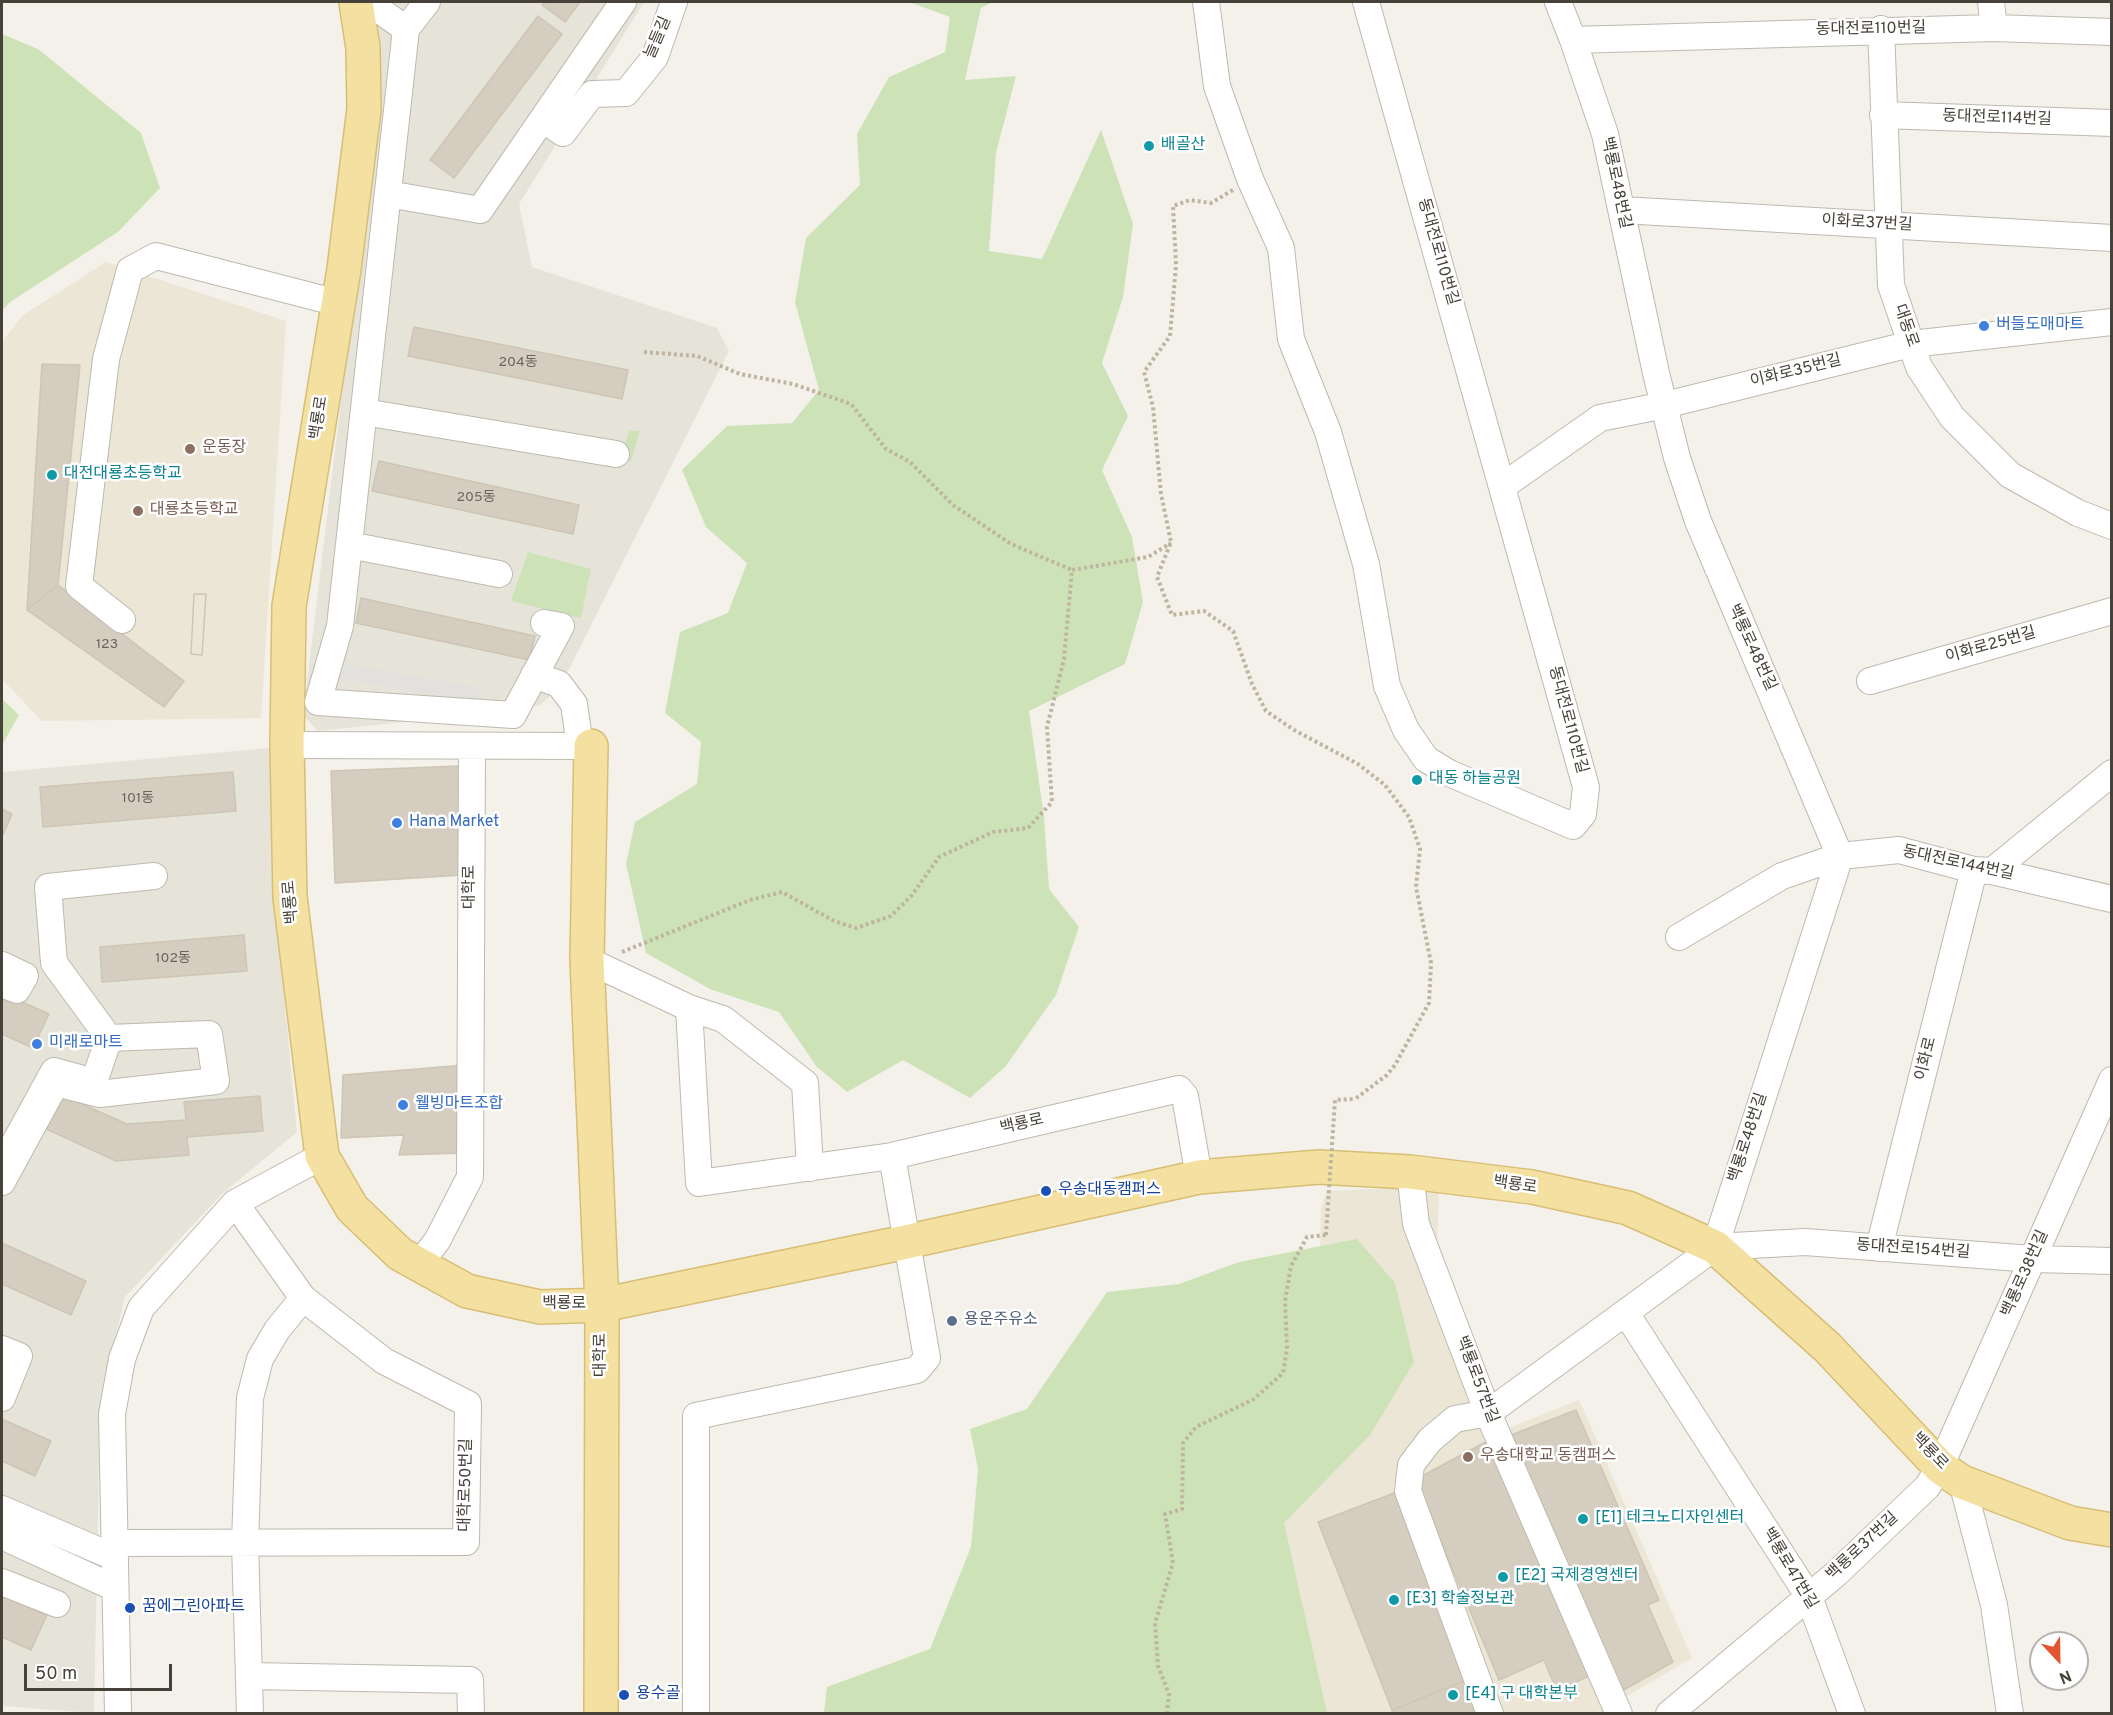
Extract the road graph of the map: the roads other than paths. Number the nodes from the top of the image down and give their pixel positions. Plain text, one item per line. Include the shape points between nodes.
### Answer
1 (356, 2) edge
2 (368, 2) edge
3 (427, 2) edge
4 (623, 2) edge
5 (674, 2) edge
6 (1206, 2) edge
7 (1366, 2) edge
8 (1558, 2) edge
9 (1991, 2) edge
10 (1994, 28) junction
11 (406, 29) junction
12 (1881, 29) junction
13 (2112, 32) edge
14 (1573, 40) junction
15 (1883, 114) junction
16 (2112, 123) edge
17 (553, 126) junction
18 (388, 194) junction
19 (1622, 210) junction
20 (1888, 226) junction
21 (2112, 237) edge
22 (338, 303) junction
23 (2112, 322) edge
24 (1911, 344) junction
25 (1665, 405) junction
26 (364, 412) junction
27 (616, 453) dead end
28 (1503, 486) junction
29 (2112, 526) edge
30 (349, 545) junction
31 (499, 574) dead end
32 (2112, 611) edge
33 (122, 620) dead end
34 (544, 622) dead end
35 (534, 675) junction
36 (1870, 681) dead end
37 (287, 745) junction
38 (586, 746) junction
39 (472, 747) junction
40 (2112, 773) edge
41 (1840, 856) junction
42 (1983, 870) junction
43 (154, 876) dead end
44 (2112, 899) edge
45 (1679, 937) dead end
46 (594, 963) junction
47 (2, 965) edge
48 (2, 984) edge
49 (688, 1008) junction
50 (109, 1038) junction
51 (2112, 1080) edge
52 (322, 1156) junction
53 (892, 1156) junction
54 (2, 1166) edge
55 (810, 1167) junction
56 (1410, 1172) junction
57 (1199, 1177) junction
58 (2, 1182) edge
59 (235, 1203) junction
60 (906, 1242) junction
61 (1714, 1246) junction
62 (1879, 1248) junction
63 (2032, 1259) junction
64 (2112, 1261) edge
65 (419, 1264) junction
66 (303, 1298) junction
67 (602, 1305) junction
68 (1626, 1313) junction
69 (2, 1349) edge
70 (2, 1398) edge
71 (1488, 1413) junction
72 (1951, 1474) junction
73 (2, 1509) edge
74 (2112, 1530) edge
75 (2, 1536) edge
76 (245, 1543) junction
77 (114, 1550) junction
78 (2, 1582) edge
79 (115, 1588) junction
80 (1809, 1597) junction
81 (57, 1604) dead end
82 (249, 1676) junction
83 (118, 1713) edge
84 (250, 1713) edge
85 (471, 1713) edge
86 (601, 1713) edge
87 (696, 1713) edge
88 (1490, 1713) edge
89 (1619, 1713) edge
90 (1669, 1713) edge
91 (1852, 1713) edge
92 (2010, 1713) edge

1 - 22 main road, 백룡로 via 363,48 364,110
2 - 11 street
3 - 11 street
4 - 17 street
5 - 17 street, 늘들길 via 655,57 626,93 592,94
6 - 28 street, 동대전로110번길 via 1217,86 1250,179 1281,248 1291,339 1331,443 1366,564 1387,686 1406,730 1426,759 1449,773 1573,826 1583,814 1586,787
7 - 28 street, 동대전로110번길
8 - 14 street
9 - 10 street
10 - 12 street, 동대전로110번길
10 - 13 street, 동대전로110번길
11 - 18 street
12 - 14 street, 동대전로110번길
12 - 15 street, 대동로
14 - 19 street, 백룡로48번길 via 1605,134
15 - 16 street, 동대전로114번길
15 - 20 street, 대동로
17 - 18 street via 480,210
18 - 26 street
19 - 20 street, 이화로37번길
19 - 25 street, 백룡로48번길
20 - 21 street, 이화로37번길
20 - 24 street, 대동로 via 1891,285
22 - 33 street via 156,256 130,270 106,359 79,586
22 - 37 main road, 백룡로 via 289,606
23 - 24 street, 이화로35번길
24 - 25 street, 이화로35번길
24 - 29 street, 대동로 via 1919,367 1952,417 2010,475 2078,513
25 - 28 street, 이화로35번길 via 1600,418
25 - 41 street, 백룡로48번길 via 1698,521
26 - 27 street
26 - 30 street
30 - 31 street
30 - 35 street via 340,626 318,702 513,715
32 - 36 street, 이화로25번길
34 - 35 street via 561,626
35 - 38 street via 559,684 574,704
37 - 39 street
37 - 52 main road, 백룡로 via 290,897
38 - 39 street
38 - 46 main road, 대학로
39 - 65 street, 대학로 via 470,1176 437,1241
40 - 42 street
41 - 42 street, 동대전로144번길 via 1899,850
41 - 45 street, 동대전로144번길 via 1782,876
41 - 61 street, 백룡로48번길
42 - 44 street, 동대전로144번길
42 - 62 street, 이화로
43 - 50 street via 48,888 54,963
46 - 49 street
46 - 67 main road, 대학로
47 - 48 street via 25,976 16,990
49 - 55 street via 723,1019 805,1083
49 - 55 street, 백룡로 via 699,1183
50 - 54 street via 94,1082 54,1071
50 - 58 street via 209,1034 216,1081 99,1094 56,1083
51 - 63 street, 백룡로38번길
52 - 59 street
52 - 65 main road, 백룡로 via 351,1208 400,1254
53 - 55 street, 백룡로
53 - 57 street, 백룡로 via 1179,1089 1185,1096
53 - 60 street
56 - 57 main road, 백룡로 via 1319,1167
56 - 61 main road, 백룡로 via 1532,1187 1628,1208
56 - 71 street, 백룡로57번길 via 1416,1224
57 - 60 main road, 백룡로
59 - 66 street, 대학로50번길
59 - 77 street via 141,1308 122,1359 112,1414
60 - 67 main road, 백룡로
60 - 87 street via 927,1358 917,1370 696,1416
61 - 62 street, 동대전로154번길 via 1805,1242
61 - 68 street
61 - 72 main road, 백룡로 via 1827,1347
62 - 63 street, 동대전로154번길
63 - 64 street, 동대전로154번길
63 - 72 street, 백룡로38번길
65 - 67 main road, 백룡로 via 467,1291 540,1307
66 - 76 street via 260,1359 250,1398
66 - 76 street, 대학로50번길 via 384,1361 468,1404 466,1542
67 - 86 main road, 대학로
68 - 71 street
68 - 80 street, 백룡로47번길
69 - 70 street via 18,1356
71 - 88 street via 1455,1419 1430,1440 1411,1465 1408,1491
71 - 89 street, 백룡로57번길
72 - 74 main road, 백룡로 via 2070,1523
72 - 80 street, 백룡로37번길 via 1927,1487
72 - 92 street, 백룡로 via 1994,1605
73 - 77 street
75 - 79 street
76 - 77 street, 대학로50번길
76 - 82 street
77 - 79 street
78 - 81 street
79 - 83 street
80 - 90 street, 백룡로37번길
80 - 91 street, 백룡로47번길
82 - 84 street
82 - 85 street via 470,1680

